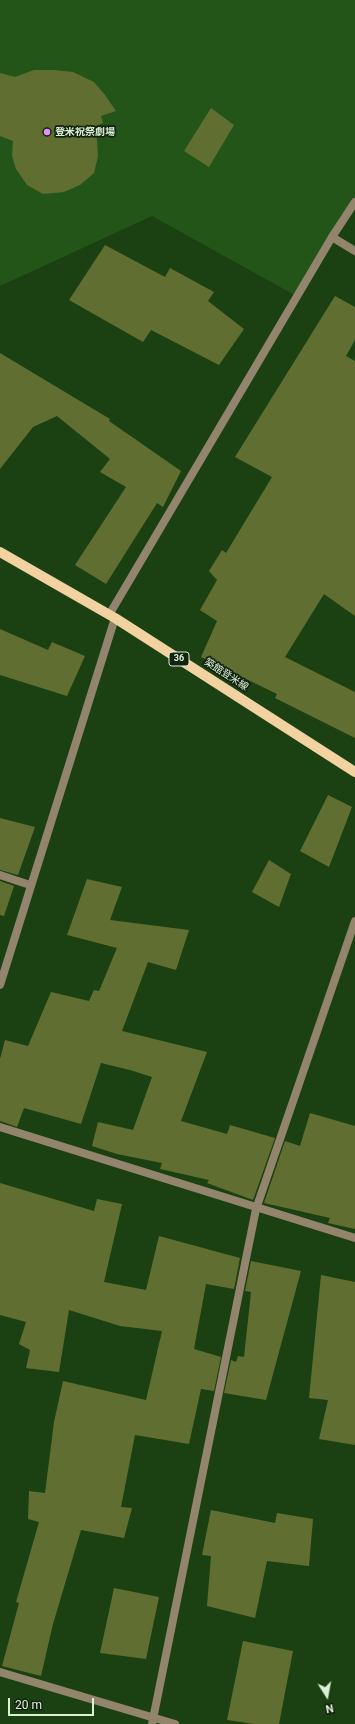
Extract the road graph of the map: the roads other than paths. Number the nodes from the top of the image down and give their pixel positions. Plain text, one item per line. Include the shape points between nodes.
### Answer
1 (355, 202) edge
2 (332, 237) junction
3 (355, 251) edge
4 (0, 552) edge
5 (112, 617) junction
6 (355, 772) edge
7 (0, 875) edge
8 (30, 885) junction
9 (355, 921) edge
10 (0, 985) edge
11 (0, 1127) edge
12 (256, 1209) junction
13 (355, 1238) edge
14 (0, 1672) edge
15 (153, 1721) edge
16 (174, 1724) edge

1 - 2 street
2 - 3 street
2 - 5 street
4 - 5 main road, 築館登米線 / 36
5 - 6 main road, 築館登米線 / 36
5 - 8 street
7 - 8 street
8 - 10 street
9 - 12 street
11 - 12 street
12 - 13 street
12 - 15 street
14 - 15 street
15 - 16 street

